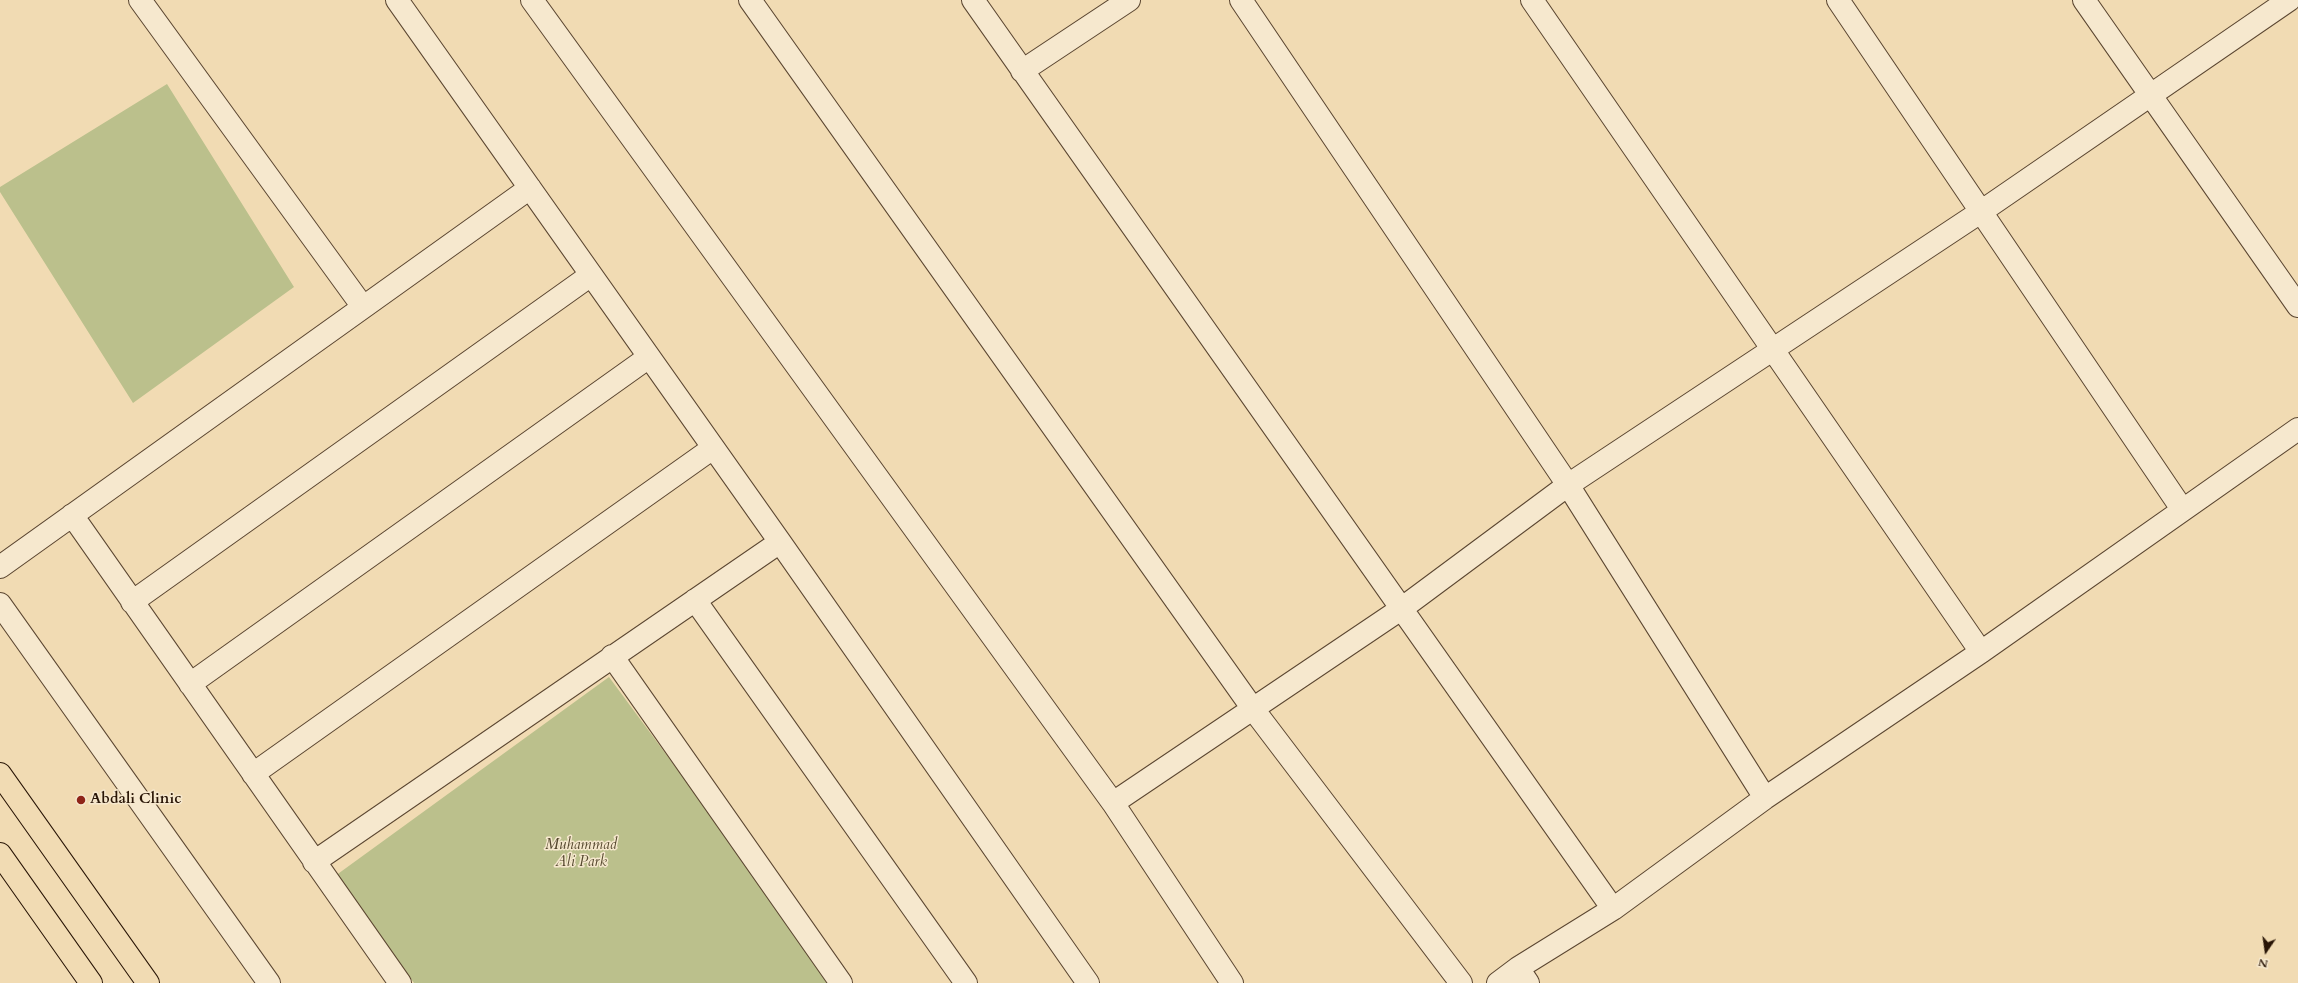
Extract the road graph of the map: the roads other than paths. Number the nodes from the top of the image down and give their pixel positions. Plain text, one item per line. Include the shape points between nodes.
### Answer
1 (140, 0) edge
2 (397, 0) edge
3 (532, 0) edge
4 (750, 0) edge
5 (973, 0) edge
6 (1129, 0) edge
7 (1241, 0) edge
8 (1532, 0) edge
9 (1838, 0) edge
10 (2084, 0) edge
11 (2289, 0) edge
12 (1022, 71) junction
13 (2152, 96) junction
14 (530, 188) junction
15 (1982, 211) junction
16 (591, 275) junction
17 (2298, 306) edge
18 (363, 307) junction
19 (1774, 351) junction
20 (649, 357) junction
21 (2298, 429) edge
22 (713, 448) junction
23 (1568, 486) junction
24 (2182, 509) junction
25 (72, 516) junction
26 (780, 542) junction
27 (0, 567) edge
28 (695, 600) junction
29 (132, 602) junction
30 (0, 604) edge
31 (1401, 608) junction
32 (1981, 652) junction
33 (612, 656) junction
34 (190, 684) junction
35 (1253, 709) junction
36 (0, 774) edge
37 (253, 774) junction
38 (1765, 798) junction
39 (1113, 802) junction
40 (0, 854) edge
41 (314, 862) junction
42 (1613, 909) junction
43 (1523, 976) edge
44 (91, 983) edge
45 (148, 983) edge
46 (269, 983) edge
47 (400, 983) edge
48 (841, 983) edge
49 (966, 983) edge
50 (1088, 983) edge
51 (1232, 983) edge
52 (1461, 983) edge
53 (1498, 983) edge

1 - 18 street
2 - 14 street
3 - 39 street
4 - 35 street
5 - 12 street
6 - 12 street
7 - 23 street
8 - 19 street
9 - 15 street
10 - 13 street
11 - 13 street
12 - 31 street
13 - 15 street
13 - 17 street
14 - 16 street
14 - 18 street
15 - 19 street
15 - 24 street
16 - 20 street
16 - 29 street
18 - 25 street
19 - 23 street
19 - 32 street
20 - 22 street
20 - 34 street
21 - 24 street
22 - 26 street
22 - 37 street
23 - 31 street
23 - 38 street
24 - 32 street
25 - 27 street
25 - 29 street
26 - 28 street
26 - 50 street
28 - 33 street
28 - 49 street
29 - 34 street
30 - 46 street
31 - 35 street
31 - 42 street
32 - 38 street
33 - 41 street
33 - 48 street
34 - 37 street
35 - 39 street
35 - 52 street
36 - 45 main road
37 - 41 street
38 - 42 street
39 - 51 street
40 - 44 main road
41 - 47 street
42 - 43 street
43 - 53 street

